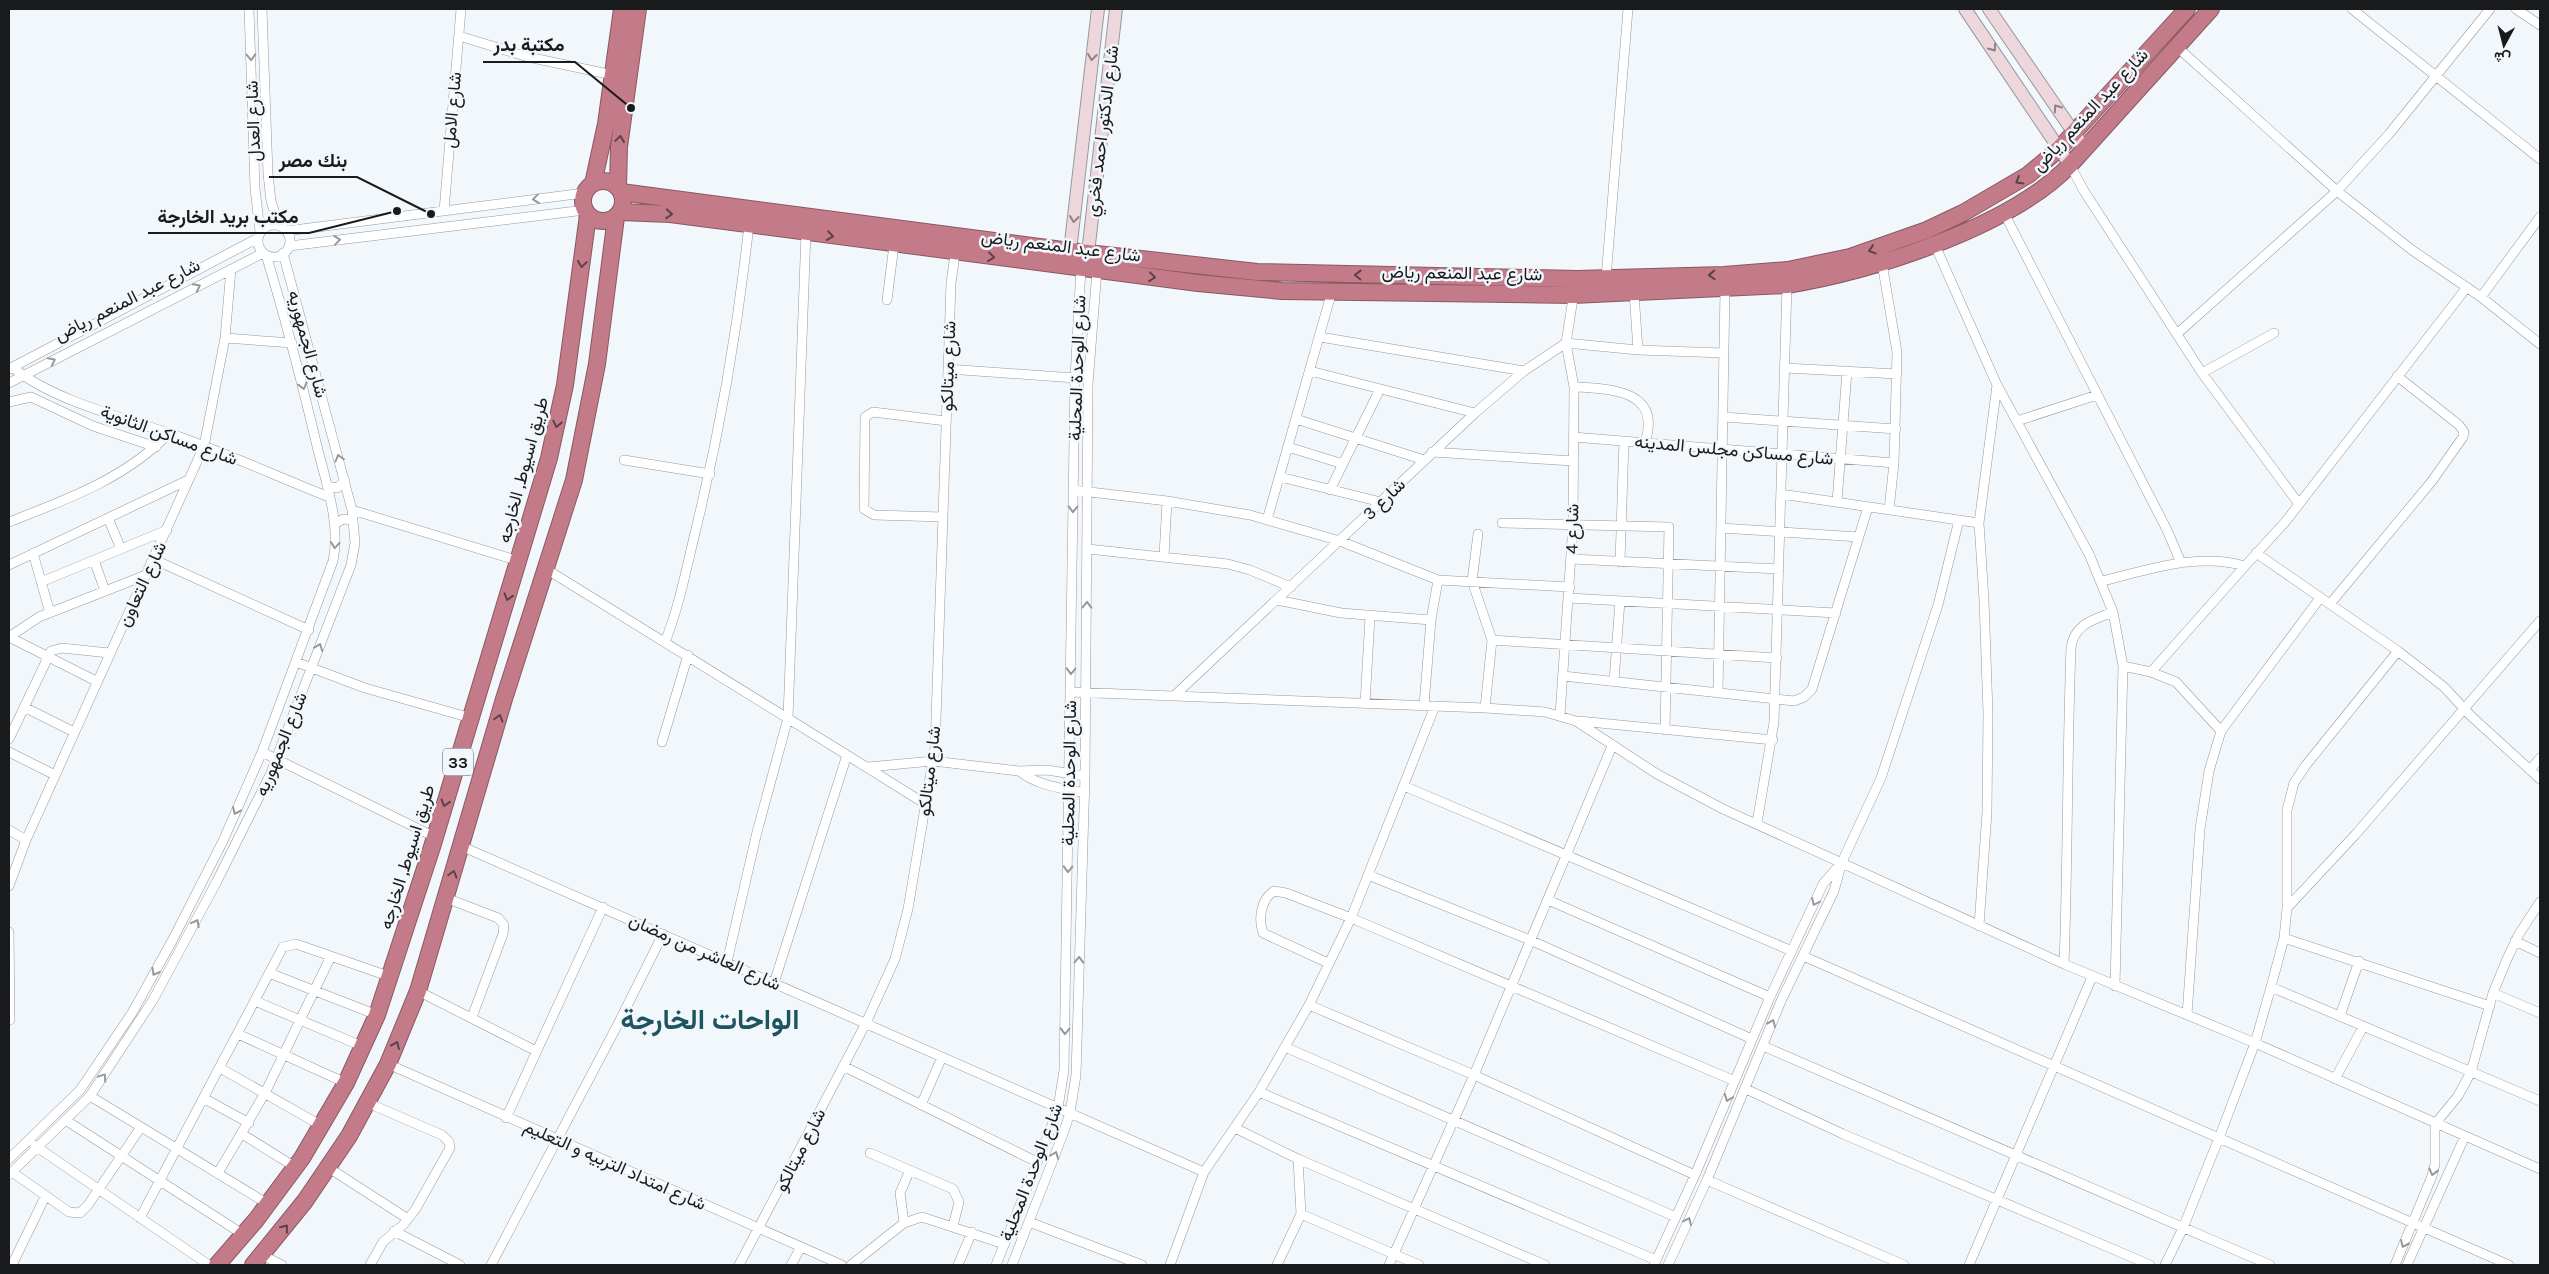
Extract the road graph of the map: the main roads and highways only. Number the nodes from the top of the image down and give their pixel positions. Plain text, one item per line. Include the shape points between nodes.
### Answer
1 (622, 9) edge
2 (638, 9) edge
3 (2187, 9) edge
4 (2211, 9) edge
5 (627, 31) junction
6 (589, 188) junction
7 (620, 190) junction
8 (587, 213) junction
9 (618, 215) junction
10 (956, 244) junction
11 (1227, 269) junction
12 (1224, 286) junction
13 (258, 1260) edge
14 (217, 1265) edge

1 - 5 highway
2 - 5 highway
3 -> 11 highway, شارع عبد المنعم رياض via 2059,149 2028,175 1927,230 1850,257 1756,273 1577,279 1311,274
4 - 12 highway, شارع عبد المنعم رياض via 2054,181 1973,228 1882,263 1787,284 1634,293 1282,291
5 - 6 highway via 613,74 604,131
7 -> 5 highway via 619,147
6 - 7 highway via 602,181 610,182
6 - 8 highway
7 - 9 highway via 623,206
7 - 10 highway, شارع عبد المنعم رياض
8 - 9 highway via 602,222
8 -> 14 highway, طريق اسيوط, الخارجه / 33 via 560,409 544,477 435,837 377,1015 364,1047 322,1126 268,1204
9 -> 10 highway, شارع عبد المنعم رياض via 670,214 894,245
13 -> 9 highway, 33 via 329,1168 368,1103 418,991 504,699 567,503 587,421
10 - 11 highway, شارع عبد المنعم رياض via 1070,250
10 -> 12 highway, شارع عبد المنعم رياض via 1089,269
11 - 12 highway

